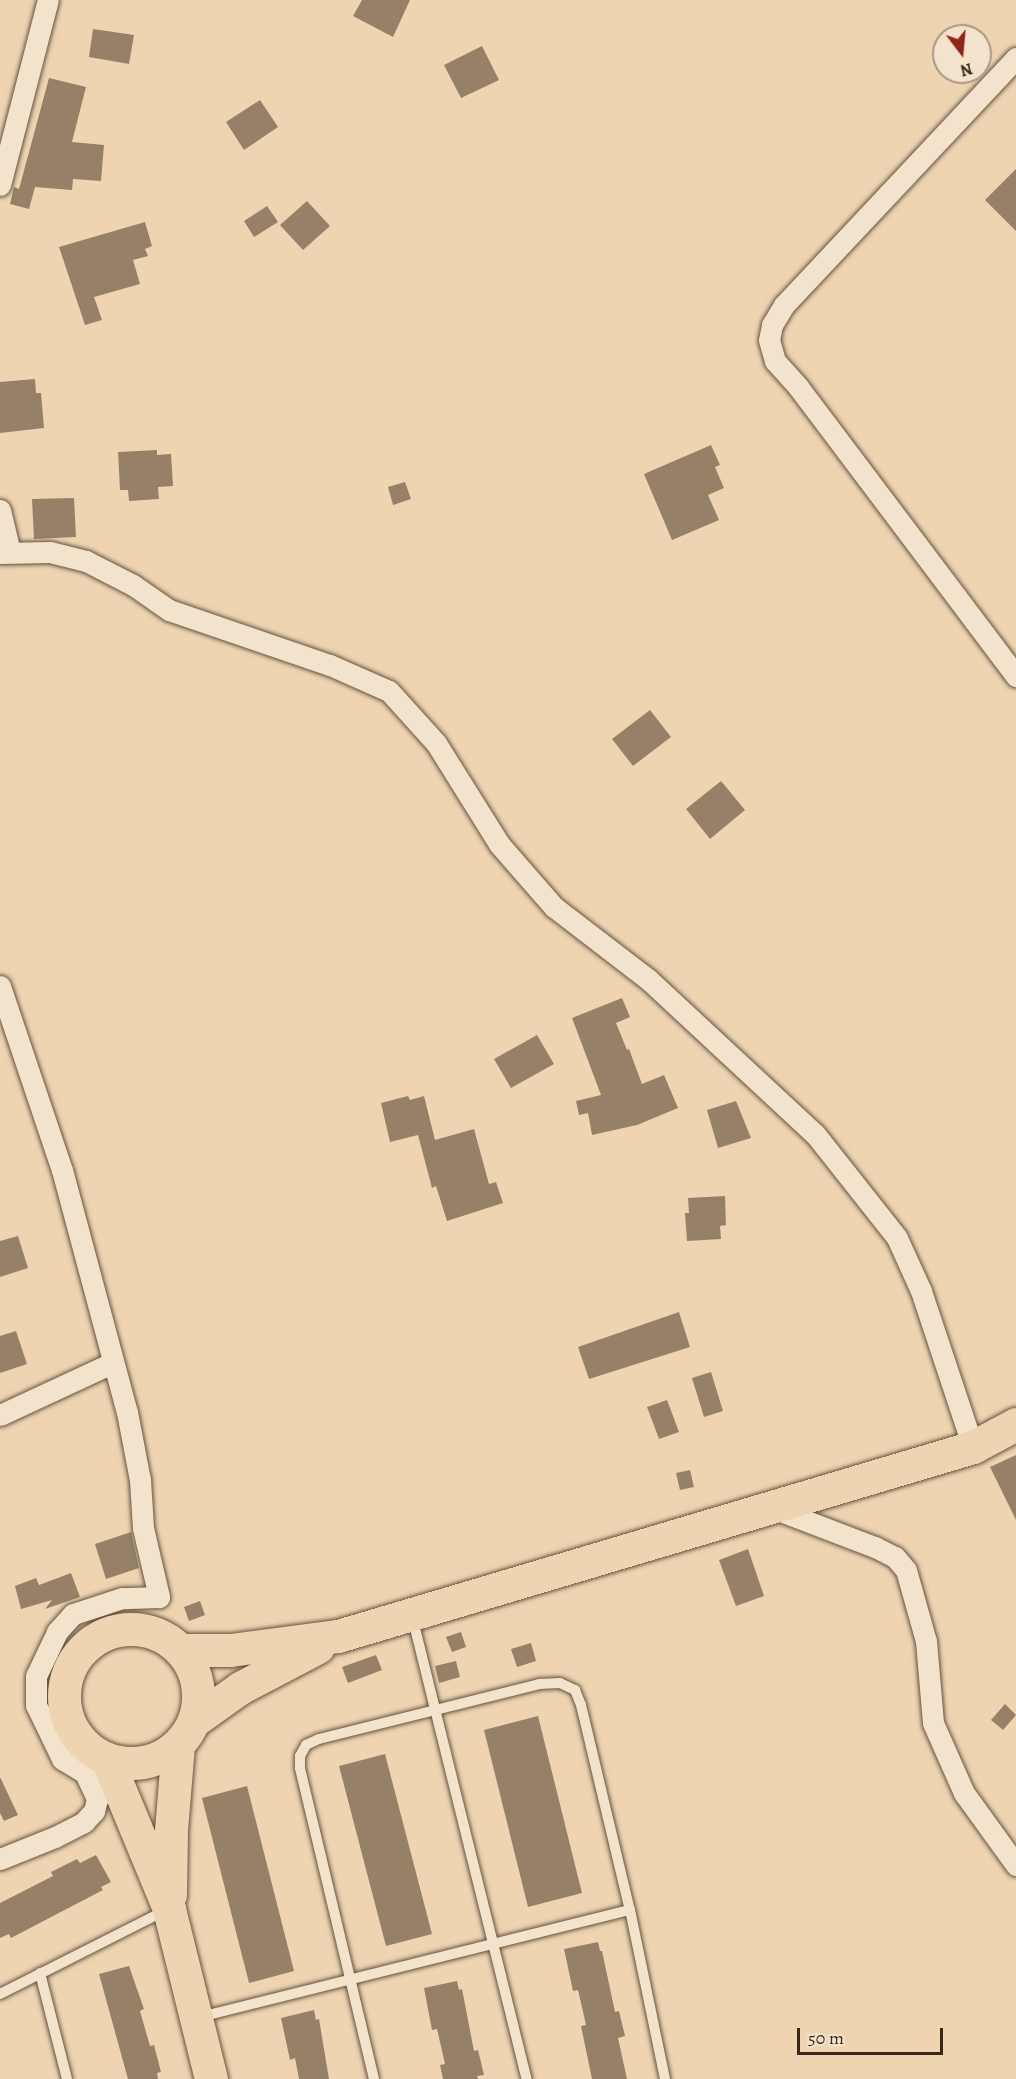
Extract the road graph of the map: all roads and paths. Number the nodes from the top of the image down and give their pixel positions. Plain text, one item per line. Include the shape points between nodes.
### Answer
1 (48, 0) edge
2 (1016, 58) edge
3 (0, 185) edge
4 (0, 510) edge
5 (5, 552) edge
6 (1016, 676) edge
7 (0, 986) edge
8 (112, 1363) junction
9 (0, 1415) edge
10 (1016, 1424) edge
11 (973, 1448) junction
12 (768, 1507) junction
13 (411, 1614) junction
14 (338, 1636) junction
15 (181, 1650) junction
16 (435, 1711) junction
17 (186, 1732) junction
18 (100, 1755) junction
19 (97, 1798) junction
20 (0, 1859) edge
21 (1016, 1865) edge
22 (169, 1909) junction
23 (630, 1910) junction
24 (494, 1944) junction
25 (40, 1973) junction
26 (349, 1978) junction
27 (0, 1994) edge
28 (196, 2018) junction
29 (66, 2079) edge
30 (211, 2079) edge
31 (374, 2079) edge
32 (527, 2079) edge
33 (665, 2079) edge

1 - 3 street
2 - 6 street via 783,305 769,340 775,361
4 - 5 street
5 - 11 street via 50,552 86,561 133,585 169,610 330,665 389,691 436,743 499,844 554,908 649,980 814,1134 897,1238 921,1291
7 - 8 street via 62,1170
8 - 9 street
8 - 19 street via 127,1412 140,1480 143,1528 159,1597 122,1598 73,1614 57,1632 36,1676 36,1705 62,1759 85,1773
10 - 11 main road
11 - 12 main road
12 - 13 main road
12 - 21 street via 874,1547 895,1557 906,1570 926,1641 933,1723 964,1793
13 - 14 main road
13 - 16 lane
14 - 15 main road via 230,1650
14 - 17 main road via 240,1688
15 - 17 main road via 196,1676 199,1698
15 - 18 main road via 156,1633 126,1629 97,1638 75,1658 64,1686 67,1716 77,1736
16 - 23 lane via 539,1684 560,1683 575,1690
16 - 24 lane
16 - 26 lane via 319,1739 306,1745 300,1756
17 - 18 main road via 152,1760 137,1763
17 - 22 main road via 171,1830
18 - 19 street
18 - 22 main road
19 - 20 street via 94,1811 84,1822
22 - 25 lane
22 - 28 main road
23 - 24 lane
23 - 33 lane
24 - 26 lane
24 - 32 lane
25 - 27 lane
25 - 29 lane
26 - 28 lane
26 - 31 lane
28 - 30 main road

